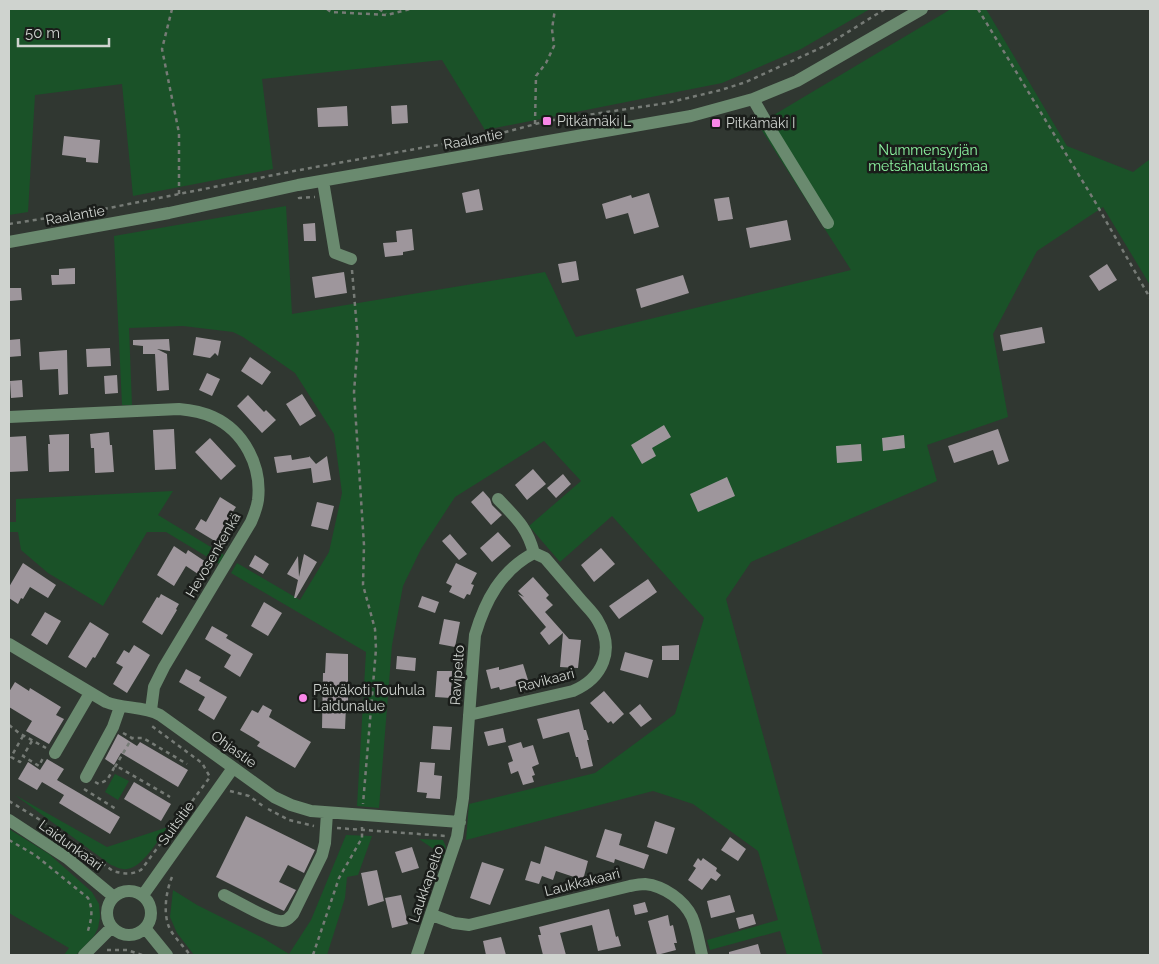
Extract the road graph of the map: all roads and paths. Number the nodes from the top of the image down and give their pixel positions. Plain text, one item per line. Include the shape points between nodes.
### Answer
1 (172, 9) edge
2 (328, 9) edge
3 (380, 9) edge
4 (410, 9) edge
5 (555, 9) edge
6 (884, 9) edge
7 (922, 9) edge
8 (978, 9) edge
9 (387, 15) junction
10 (753, 99) junction
11 (535, 124) junction
12 (323, 181) junction
13 (179, 194) junction
14 (828, 223) dead end
15 (9, 224) edge
16 (9, 242) edge
17 (350, 258) joint
18 (1150, 298) edge
19 (9, 417) edge
20 (498, 499) dead end
21 (534, 553) junction
22 (9, 644) edge
23 (90, 693) junction
24 (120, 707) junction
25 (151, 710) junction
26 (469, 715) junction
27 (142, 719) dead end
28 (9, 725) edge
29 (113, 726) junction
30 (23, 736) junction
31 (132, 738) junction
32 (32, 741) junction
33 (51, 751) junction
34 (23, 756) junction
35 (187, 764) dead end
36 (114, 768) junction
37 (234, 768) junction
38 (86, 777) junction
39 (231, 792) dead end
40 (227, 795) dead end
41 (170, 797) dead end
42 (9, 801) edge
43 (116, 808) dead end
44 (327, 813) junction
45 (362, 816) junction
46 (9, 820) edge
47 (460, 822) junction
48 (9, 840) edge
49 (175, 870) dead end
50 (143, 895) junction
51 (224, 895) dead end
52 (114, 897) junction
53 (432, 915) junction
54 (112, 927) junction
55 (145, 928) junction
56 (94, 944) junction
57 (84, 955) edge
58 (142, 955) edge
59 (167, 955) edge
60 (190, 955) edge
61 (313, 955) edge
62 (416, 955) edge
63 (702, 955) edge

1 - 13 path via 162,48 179,133
2 - 9 path via 331,12
3 - 9 path
4 - 9 path
5 - 11 path via 554,46 536,76
6 - 11 path via 827,45 746,82 667,103
7 - 10 street, Raalantie via 797,81
8 - 18 path
10 - 12 street, Raalantie via 658,123
10 - 14 street
11 - 13 path via 498,134
12 - 16 street, Raalantie
12 - 17 street via 334,253
13 - 15 path
17 - 45 path via 358,341 354,392 364,545 363,585 375,629 376,650
19 - 25 street, Hevosenkenkä via 179,409 195,411 227,425 248,448 258,480 258,500 251,522 164,667 154,687
20 - 21 street via 520,522
21 - 26 street, Ravipelto via 507,573 481,614 475,635
21 - 26 street, Ravikaari via 545,558 598,619 606,650 602,665 595,676 573,691
22 - 23 street, Ohjastie
23 - 24 street, Ohjastie
23 - 33 street
24 - 25 street, Ohjastie
24 - 29 street
25 - 37 street, Ohjastie
26 - 47 street, Ravipelto
27 - 42 path via 202,763 210,777 141,870 133,874 113,871
28 - 30 path
29 - 31 path
29 - 38 street
30 - 32 path
30 - 34 path via 11,757 20,762
31 - 35 path via 143,738
31 - 36 path
32 - 33 path
32 - 34 path
33 - 34 path via 39,766
36 - 38 path via 107,780 99,784
36 - 41 path via 120,768
37 - 44 street, Ohjastie via 282,801
37 - 50 street, Suitsitie
38 - 43 path via 80,786
39 - 40 path
44 - 45 street, Ohjastie
44 - 51 street via 322,855 288,920 273,919
45 - 47 street, Ohjastie
45 - 61 path via 362,838 339,878
46 - 52 street, Laidunkaari via 67,858
47 - 53 street, Laukkapelto
48 - 56 path via 88,898 92,913 86,936
49 - 60 path via 167,889 167,921 170,930
50 - 52 street via 131,891
50 - 55 street via 151,907
52 - 54 street via 107,915
53 - 62 street, Laukkapelto
53 - 63 street, Laukkakaari via 469,925 646,884 673,895 684,905 692,918
54 - 55 street via 129,935
54 - 56 street
55 - 59 street
56 - 57 street
56 - 58 path via 102,951 127,950

